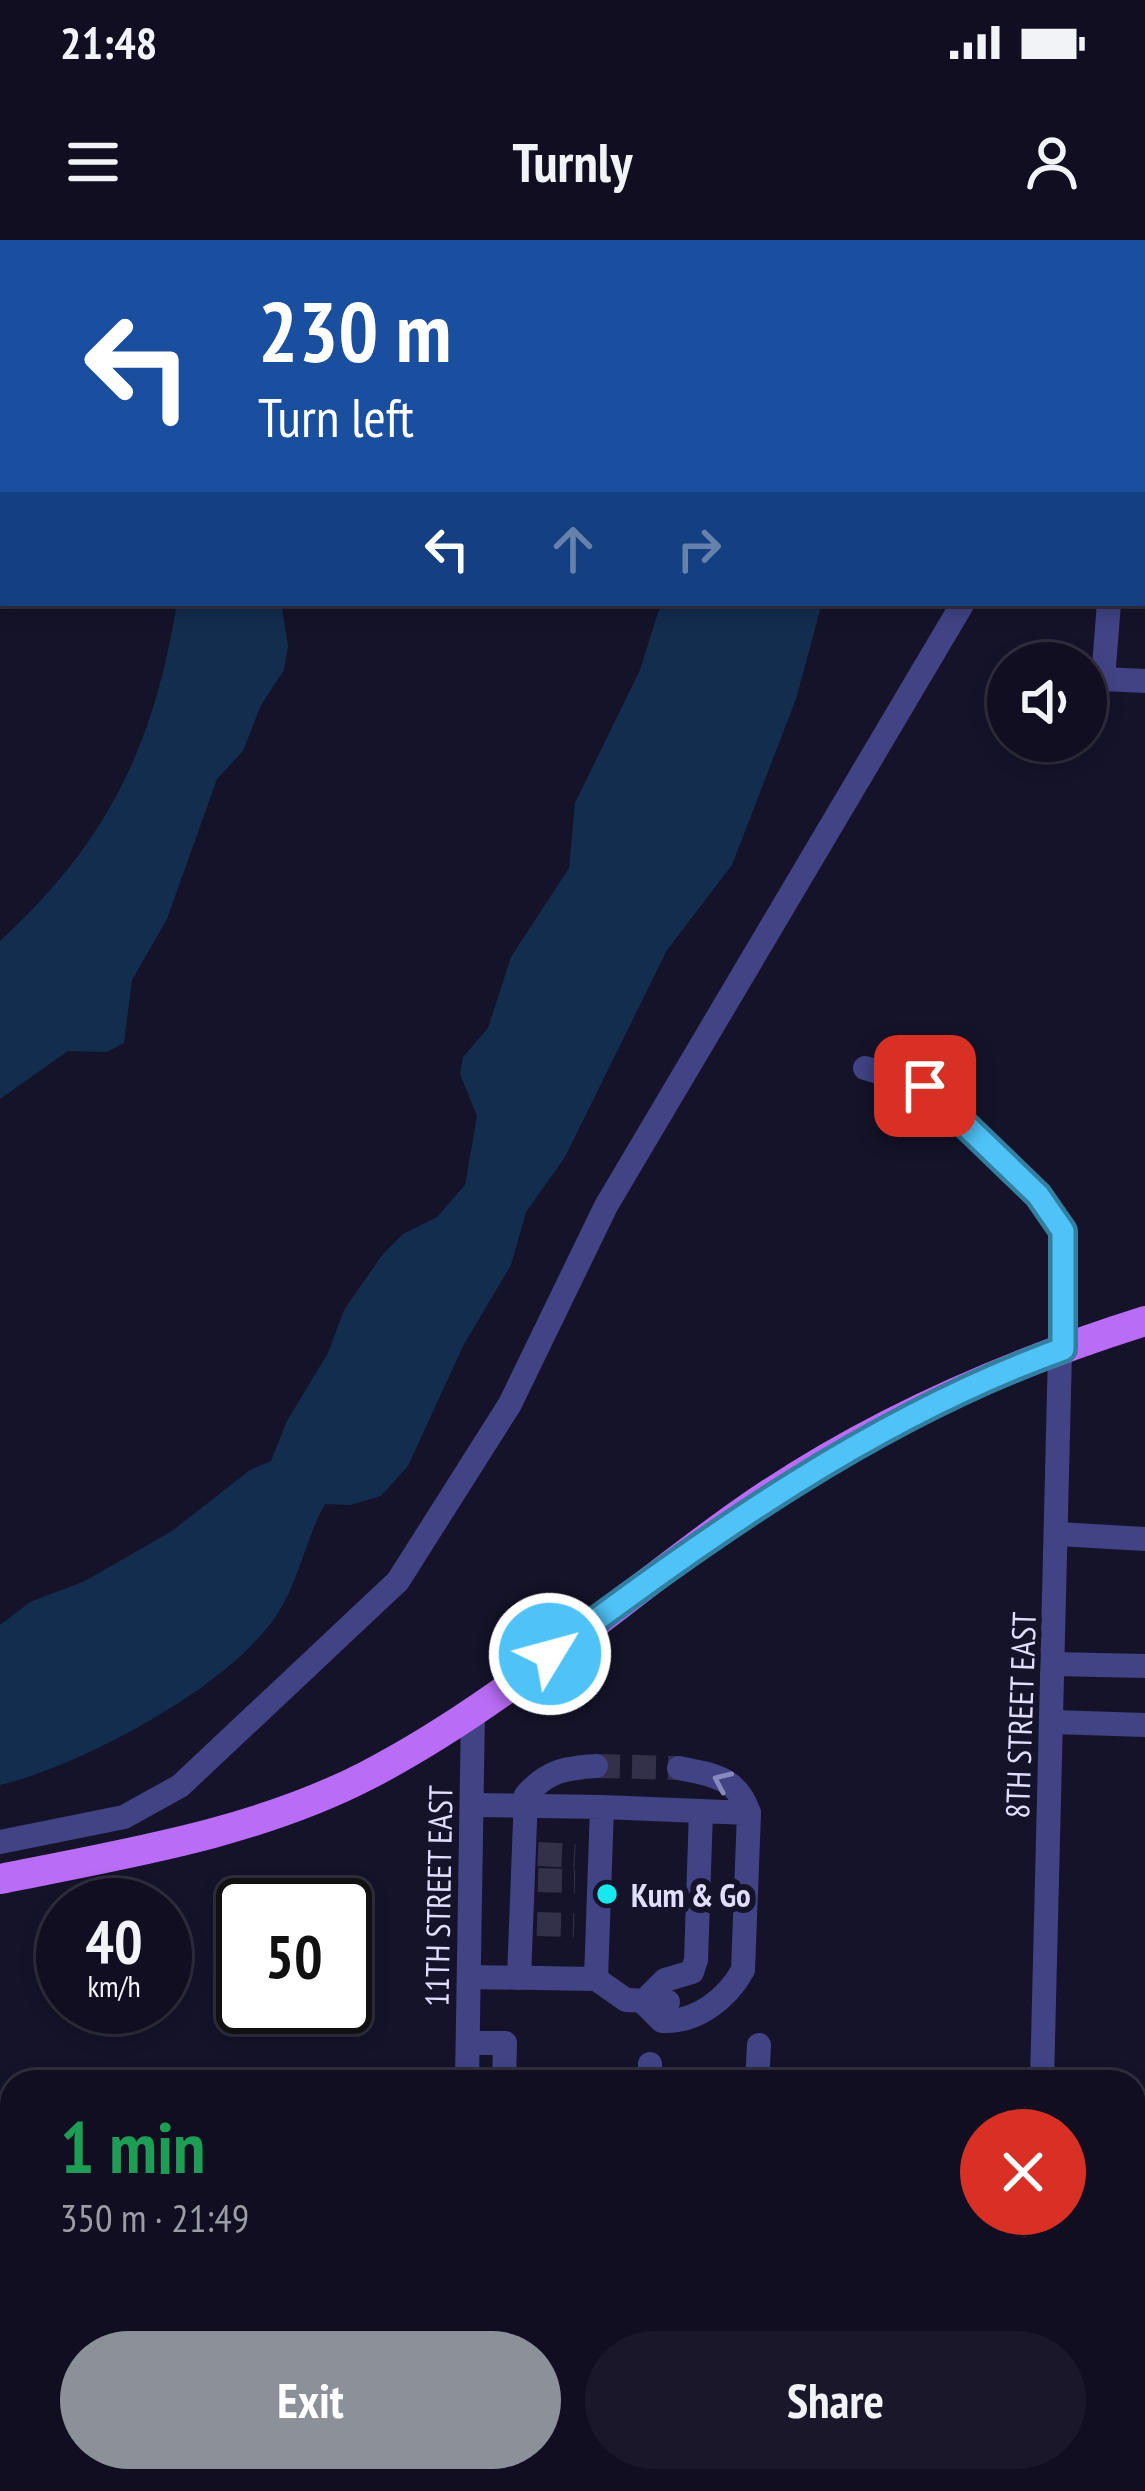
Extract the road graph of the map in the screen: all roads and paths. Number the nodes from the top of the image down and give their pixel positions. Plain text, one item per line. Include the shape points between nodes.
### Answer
1 (961, 606) edge
2 (1109, 606) edge
3 (1145, 681) edge
4 (865, 1068) dead end
5 (950, 1135) dead end
6 (981, 1138) junction
7 (1145, 1321) edge
8 (1063, 1349) junction
9 (1058, 1534) junction
10 (1145, 1539) edge
11 (1054, 1664) junction
12 (1145, 1666) edge
13 (473, 1711) junction
14 (1053, 1722) junction
15 (1145, 1725) edge
16 (596, 1766) tunnel mouth
17 (679, 1768) tunnel mouth
18 (474, 1805) junction
19 (525, 1806) junction
20 (602, 1808) junction
21 (701, 1811) junction
22 (748, 1813) junction
23 (0, 1842) edge
24 (0, 1879) edge
25 (470, 1977) junction
26 (519, 1978) junction
27 (596, 1979) junction
28 (665, 2002) junction
29 (711, 2003) junction
30 (468, 2043) junction
31 (759, 2045) dead end
32 (467, 2070) edge
33 (505, 2070) edge
34 (758, 2070) edge
35 (1042, 2070) edge

1 - 23 street via 606,1206 510,1404 398,1581 180,1786 124,1816
2 - 3 street via 1103,679
4 - 6 street, 8TH STREET EAST via 925,1086
5 - 6 street
6 - 8 street, 8TH STREET EAST via 1063,1231
7 - 8 main road
8 - 9 street, 8TH STREET EAST
8 - 13 main road via 953,1394 742,1512
9 - 10 street
9 - 11 street, 8TH STREET EAST
11 - 12 street
11 - 14 street, 8TH STREET EAST
13 - 18 street, 11TH STREET EAST
13 - 24 main road via 364,1777 297,1803 127,1854
14 - 15 street
14 - 35 street, 8TH STREET EAST
16 - 19 street via 544,1775
22 -> 17 street via 741,1790 718,1775
18 - 19 street
18 - 25 street, 11TH STREET EAST
19 - 20 street
19 - 26 street via 529,1916
20 - 21 street
20 - 27 street via 587,1869
21 - 22 street
21 - 28 street via 696,1960 692,1972 665,1980
22 - 29 street via 743,1970 731,1991
25 - 26 street
25 - 30 street, 11TH STREET EAST
26 - 27 street
27 - 28 street via 626,2000
28 - 29 street
28 - 29 street via 662,2020 686,2022
30 - 32 street, 11TH STREET EAST
30 - 33 street via 506,2043
31 - 34 street

